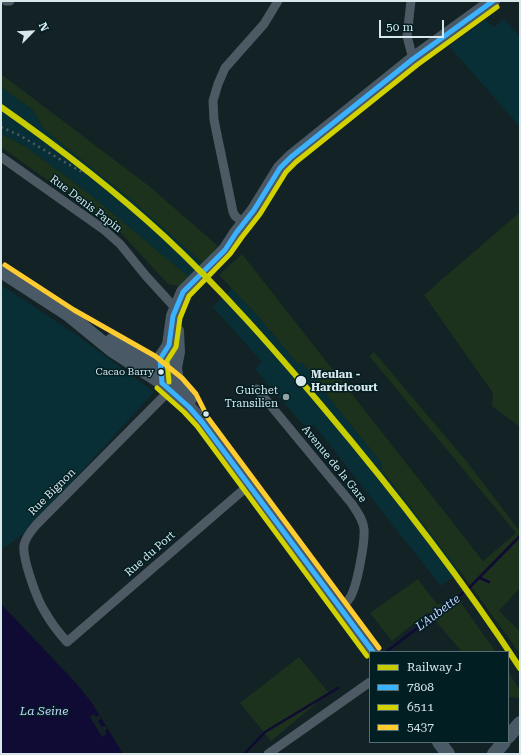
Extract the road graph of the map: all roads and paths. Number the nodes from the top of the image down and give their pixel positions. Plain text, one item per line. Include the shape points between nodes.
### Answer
1 (6, 1) edge
2 (10, 1) edge
3 (278, 1) edge
4 (411, 1) edge
5 (493, 1) edge
6 (414, 59) junction
7 (1, 158) edge
8 (246, 224) junction
9 (1, 271) edge
10 (178, 311) junction
11 (164, 374) junction
12 (257, 389) dead end
13 (249, 485) junction
14 (339, 607) junction
15 (67, 642) joint
16 (371, 651) edge
17 (369, 683) edge
18 (520, 723) edge
19 (509, 736) edge
20 (440, 743) edge
21 (503, 743) edge
22 (268, 754) edge
23 (448, 754) edge
24 (494, 754) edge

1 - 2 street
3 - 8 street via 264,24 225,68 213,101 214,120 233,212
4 - 6 street via 407,36
5 - 6 main road
6 - 8 main road via 288,160
7 - 10 street, Rue Denis Papin via 103,229 120,244
8 - 10 main road via 223,253 183,292
9 - 11 main road via 70,316 113,351
10 - 11 main road via 178,352
11 - 13 main road via 190,398 202,422
11 - 15 street, Rue Bignon via 28,534 24,543 24,552 44,612
12 - 14 street, Avenue de la Gare via 352,504 361,519 364,537 355,586 349,601
13 - 14 main road
13 - 15 street, Rue du Port
14 - 16 main road
17 - 22 street
18 - 19 main road
20 - 23 main road
21 - 24 main road

